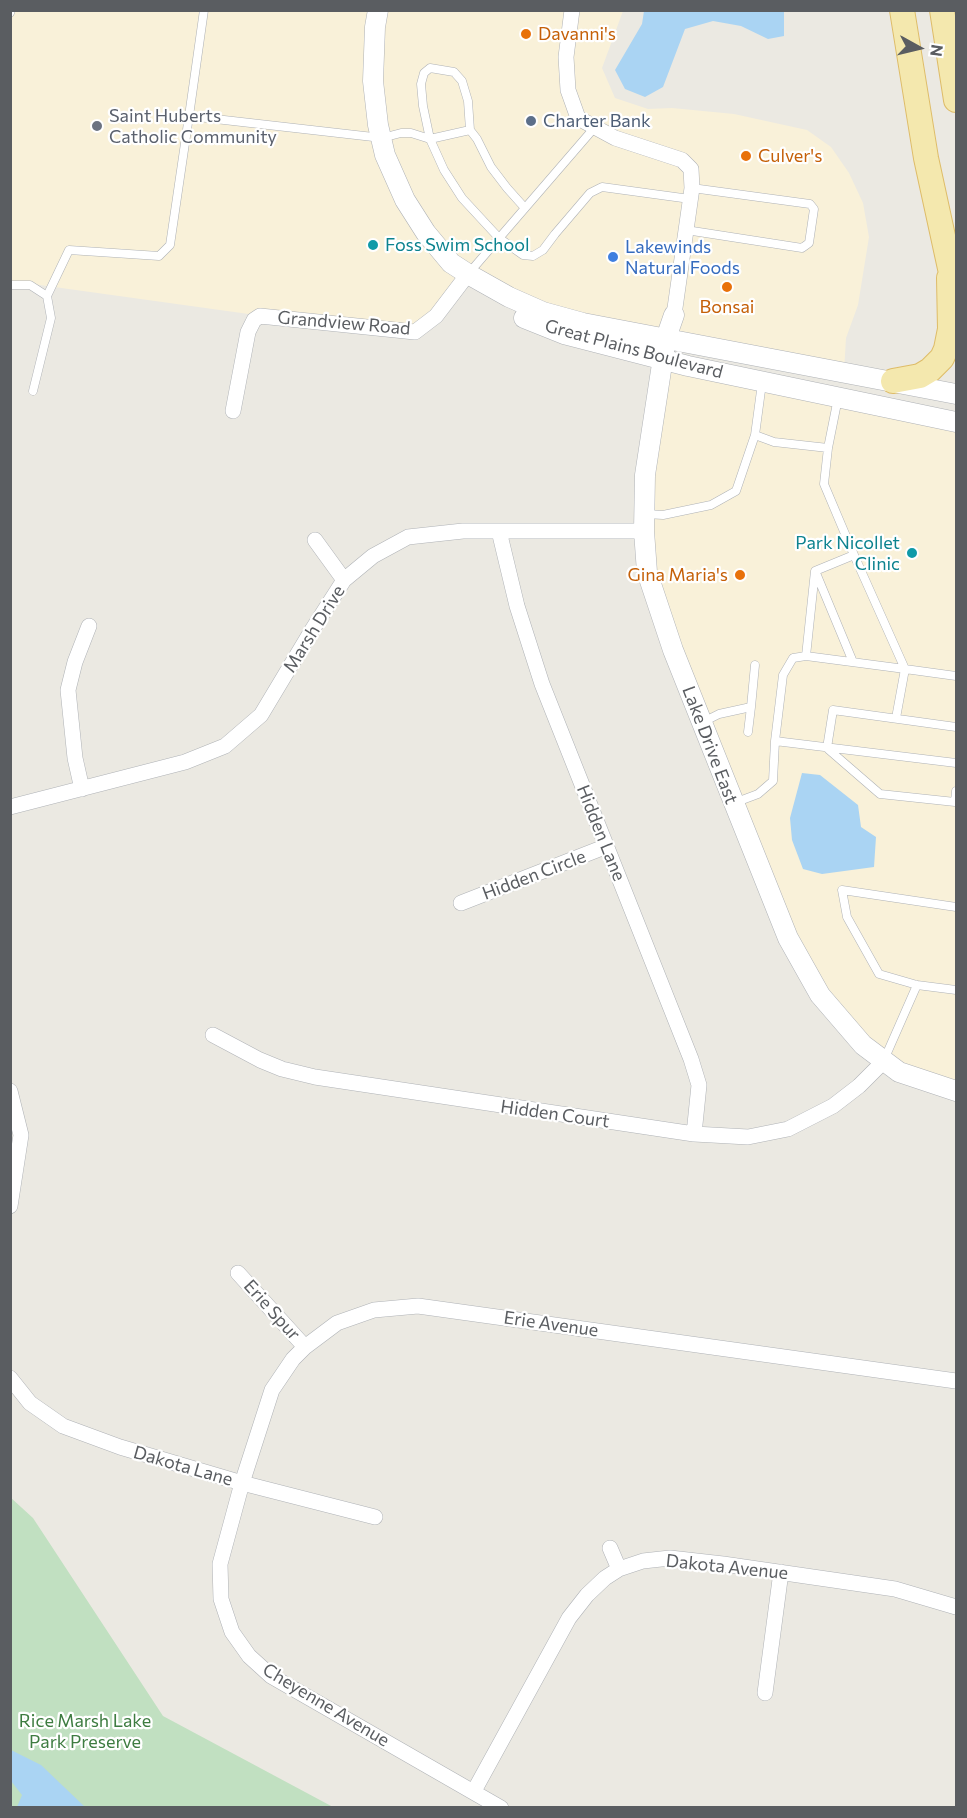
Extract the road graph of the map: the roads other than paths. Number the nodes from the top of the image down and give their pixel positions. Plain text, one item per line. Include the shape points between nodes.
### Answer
1 (204, 10) edge
2 (378, 10) edge
3 (572, 10) edge
4 (902, 10) edge
5 (942, 10) edge
6 (957, 100) edge
7 (189, 116) junction
8 (595, 127) junction
9 (470, 130) junction
10 (382, 138) junction
11 (430, 139) junction
12 (691, 193) junction
13 (524, 207) junction
14 (686, 231) junction
15 (499, 238) junction
16 (948, 263) junction
17 (468, 274) junction
18 (10, 285) edge
19 (47, 296) junction
20 (957, 296) edge
21 (674, 315) joint
22 (666, 338) junction
23 (663, 360) junction
24 (762, 381) junction
25 (892, 381) junction
26 (33, 391) dead end
27 (957, 394) edge
28 (838, 397) junction
29 (233, 411) dead end
30 (957, 422) edge
31 (755, 435) junction
32 (828, 448) junction
33 (644, 522) junction
34 (499, 531) junction
35 (315, 540) dead end
36 (854, 555) junction
37 (815, 572) junction
38 (344, 580) junction
39 (89, 626) dead end
40 (806, 656) junction
41 (853, 662) junction
42 (755, 665) dead end
43 (904, 669) junction
44 (957, 676) edge
45 (751, 707) junction
46 (896, 718) junction
47 (702, 722) junction
48 (957, 727) edge
49 (748, 732) dead end
50 (775, 741) junction
51 (827, 748) junction
52 (957, 763) edge
53 (82, 789) junction
54 (957, 791) edge
55 (733, 804) junction
56 (10, 807) edge
57 (607, 846) junction
58 (461, 903) dead end
59 (957, 907) edge
60 (917, 985) junction
61 (957, 990) edge
62 (213, 1035) dead end
63 (884, 1061) junction
64 (10, 1091) edge
65 (957, 1091) edge
66 (694, 1134) junction
67 (10, 1206) edge
68 (238, 1273) dead end
69 (305, 1347) junction
70 (10, 1378) edge
71 (957, 1381) edge
72 (242, 1483) junction
73 (375, 1517) dead end
74 (610, 1548) dead end
75 (620, 1569) junction
76 (781, 1572) junction
77 (957, 1607) edge
78 (765, 1693) dead end
79 (474, 1791) junction
80 (501, 1808) edge

1 - 7 lane
2 - 10 street via 373,81
3 - 8 street via 566,57 568,90 578,118
4 - 16 main road via 926,159
5 - 6 main road
7 - 10 lane
7 - 19 lane via 170,245 159,256 69,250
8 - 12 street via 615,138 682,160 691,169
8 - 13 lane
9 - 11 lane
9 - 11 lane via 462,81 454,72 430,68 421,84
9 - 13 lane via 491,167
10 - 11 lane via 411,133
10 - 17 street via 385,155 405,200 451,263
11 - 15 lane via 462,198
12 - 14 street
12 - 14 lane via 810,204 814,209 811,232 809,243 802,248
12 - 15 lane via 602,187 590,193 543,250 533,256 523,255
13 - 15 lane
14 - 21 street
15 - 17 lane
16 - 20 main road
16 - 25 main road via 951,317 946,350 930,370
17 - 22 street, Great Plains Boulevard via 543,312
17 - 23 street, Great Plains Boulevard via 489,298 519,316 564,334
17 - 29 street, Grandview Road via 436,316 415,332 260,316 248,333
18 - 19 lane via 30,285
19 - 26 lane via 51,318
21 - 22 street, Lake Drive East
22 - 23 street, Lake Drive East
22 - 25 street, Great Plains Boulevard
23 - 24 street, Great Plains Boulevard
23 - 33 street, Lake Drive East via 645,475
24 - 28 street, Great Plains Boulevard
24 - 31 lane
25 - 27 street, Great Plains Boulevard
28 - 30 street, Great Plains Boulevard
28 - 32 lane
31 - 32 lane via 774,442
31 - 33 lane via 736,491 711,505 663,514
32 - 36 lane via 824,484
33 - 34 street, Marsh Drive
33 - 47 street, Lake Drive East via 647,572
34 - 38 street, Marsh Drive via 408,537 373,556
34 - 57 street, Hidden Lane via 542,684
35 - 38 street
36 - 37 lane
36 - 43 lane
37 - 40 lane
37 - 41 lane
38 - 53 street, Marsh Drive via 261,715 225,746 185,762
39 - 53 street via 68,690
40 - 41 lane
40 - 50 lane via 793,658 783,675
41 - 43 lane
42 - 45 lane
43 - 44 lane
43 - 46 lane
45 - 47 lane
45 - 49 lane
46 - 48 lane
46 - 51 lane via 833,710
47 - 55 street, Lake Drive East
50 - 51 lane
50 - 55 lane via 773,781 758,794
51 - 52 lane
51 - 54 lane via 880,794 955,801
53 - 56 street, Marsh Drive
55 - 63 street, Lake Drive East via 788,938 820,995 862,1045
57 - 58 street, Hidden Circle
57 - 66 street, Hidden Lane via 699,1085
59 - 60 lane via 842,890 847,917 879,974
60 - 61 lane
60 - 63 lane
62 - 66 street, Hidden Court via 260,1060 315,1077
63 - 65 street, Lake Drive East via 899,1072
63 - 66 street, Hidden Court via 833,1106 788,1129 748,1137
64 - 67 street via 21,1135
68 - 69 street, Erie Spur
69 - 71 street, Erie Avenue via 338,1323 374,1310 418,1306
69 - 72 street, Erie Avenue via 272,1390
70 - 72 street, Dakota Lane via 30,1403 63,1426
72 - 73 street, Dakota Lane
72 - 79 street, Cheyenne Avenue via 220,1564 221,1599 232,1632 249,1656 271,1676
74 - 75 street
75 - 76 street, Dakota Avenue via 670,1558
75 - 79 street, Dakota Avenue via 587,1594 569,1618
76 - 77 street, Dakota Avenue via 895,1589
76 - 78 street
79 - 80 street, Cheyenne Avenue

